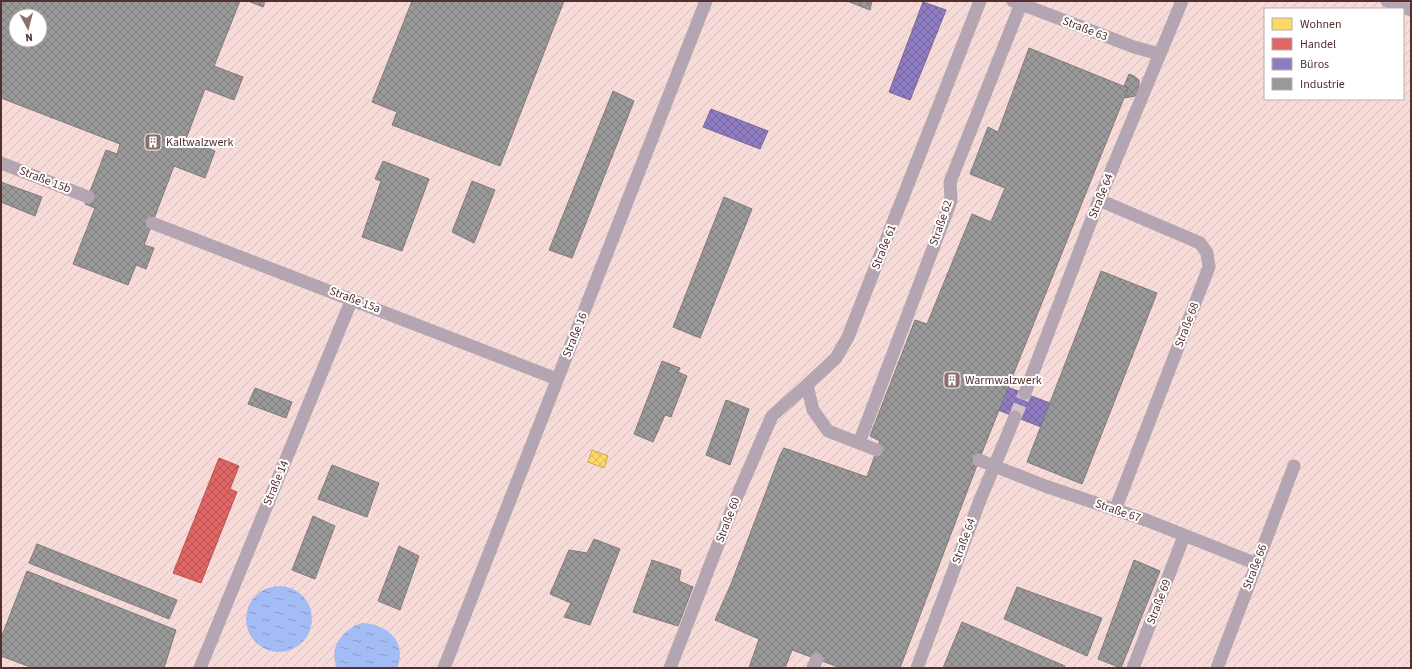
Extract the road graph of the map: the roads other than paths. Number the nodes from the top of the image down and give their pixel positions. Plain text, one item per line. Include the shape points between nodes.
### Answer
1 (706, 1) edge
2 (980, 1) edge
3 (1182, 1) edge
4 (1387, 1) edge
5 (1017, 2) edge
6 (1411, 10) edge
7 (1159, 54) junction
8 (1, 163) edge
9 (88, 197) dead end
10 (1099, 200) junction
11 (152, 223) dead end
12 (352, 299) junction
13 (557, 379) junction
14 (807, 385) junction
15 (1025, 394) tunnel mouth
16 (1015, 417) tunnel mouth
17 (858, 443) junction
18 (876, 450) dead end
19 (979, 460) dead end
20 (994, 466) junction
21 (1294, 466) dead end
22 (1115, 510) junction
23 (1184, 536) junction
24 (1257, 564) junction
25 (200, 668) edge
26 (444, 668) edge
27 (670, 668) edge
28 (917, 668) edge
29 (1133, 668) edge
30 (1217, 668) edge

1 - 13 street, Straße 16
2 - 14 street, Straße 61 via 848,337 836,358
3 - 7 street, Straße 64
4 - 6 street
5 - 7 street, Straße 63 via 1134,47
5 - 17 street, Straße 62 via 950,182 951,201
7 - 10 street, Straße 64
8 - 9 street, Straße 15b
10 - 15 street, Straße 64
10 - 22 street, Straße 68 via 1200,243 1207,253 1209,267
11 - 12 street, Straße 15a
12 - 13 street, Straße 15a
12 - 25 street, Straße 14
13 - 26 street, Straße 16
14 - 17 street via 813,410 828,431
14 - 27 street, Straße 60 via 772,416 735,501
16 - 20 street, Straße 64
17 - 18 street
19 - 20 street, Straße 67
20 - 22 street, Straße 67
20 - 28 street, Straße 64
21 - 24 street, Straße 66
22 - 23 street, Straße 67
23 - 24 street, Straße 67
23 - 29 street, Straße 69
24 - 30 street, Straße 66

